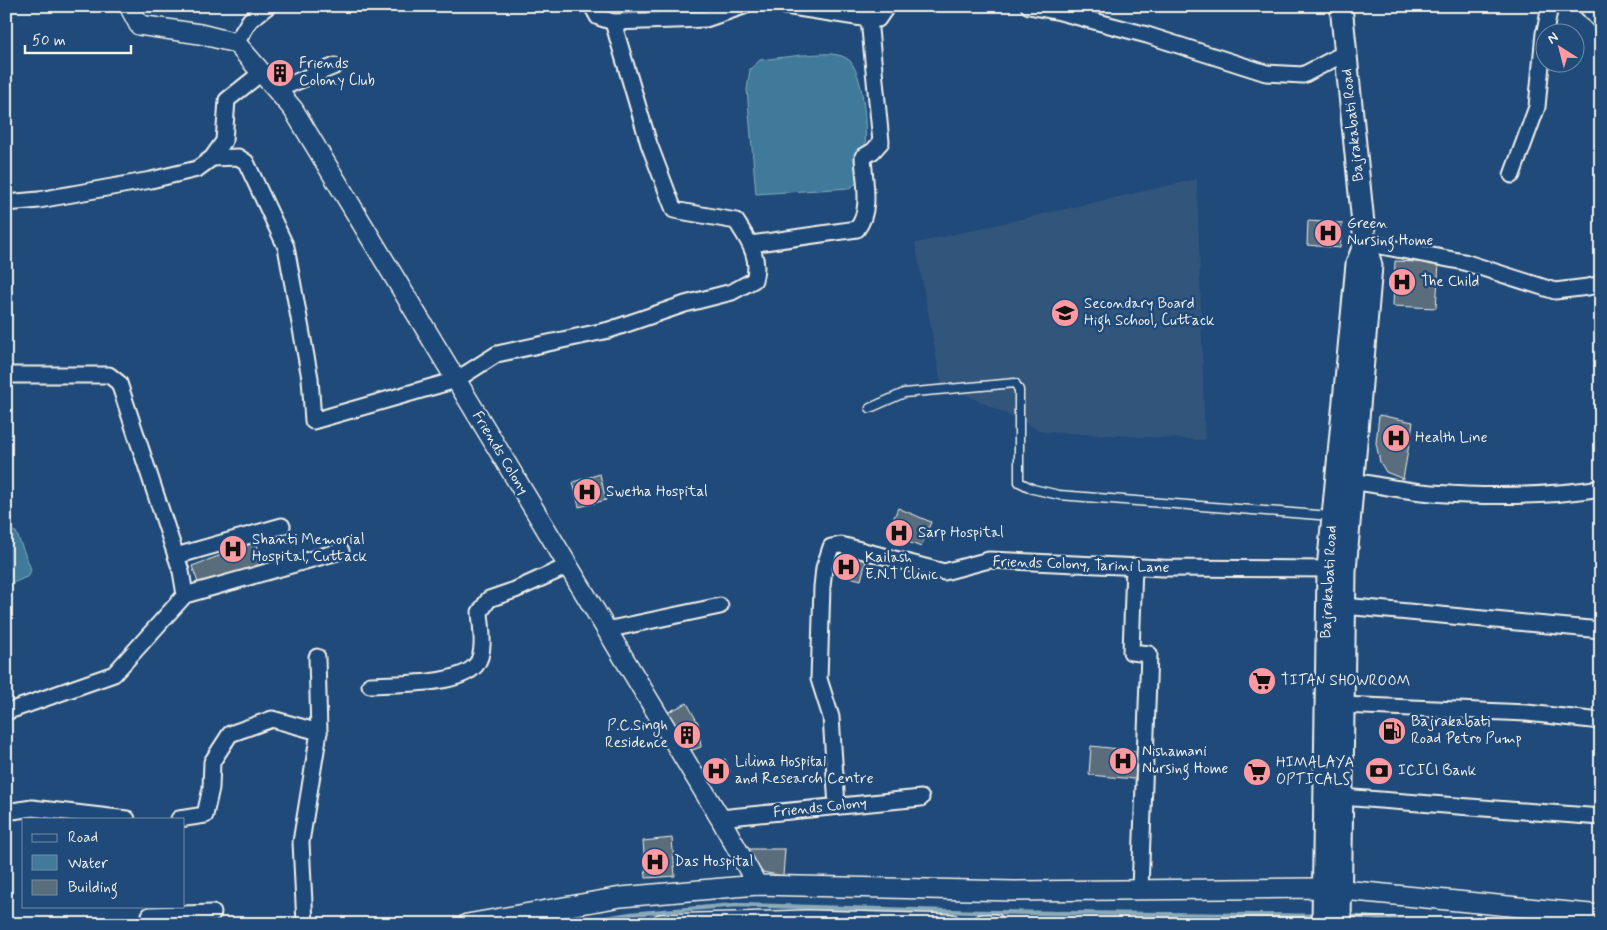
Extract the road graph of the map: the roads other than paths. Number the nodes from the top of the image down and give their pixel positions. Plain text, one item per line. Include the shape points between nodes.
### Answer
1 (128, 6) edge
2 (268, 6) edge
3 (592, 6) edge
4 (744, 6) edge
5 (785, 6) edge
6 (1029, 6) edge
7 (1340, 6) edge
8 (1550, 6) edge
9 (1586, 6) edge
10 (881, 11) edge
11 (613, 22) junction
12 (1547, 22) edge
13 (1601, 22) edge
14 (236, 44) junction
15 (1345, 53) junction
16 (335, 66) dead end
17 (1541, 72) edge
18 (261, 73) junction
19 (276, 90) junction
20 (212, 158) junction
21 (1512, 175) dead end
22 (6, 203) edge
23 (1365, 243) junction
24 (751, 244) junction
25 (1601, 284) edge
26 (6, 375) edge
27 (456, 380) junction
28 (870, 408) dead end
29 (1352, 482) junction
30 (1601, 488) edge
31 (1332, 517) junction
32 (282, 526) dead end
33 (342, 550) dead end
34 (176, 556) junction
35 (568, 566) junction
36 (1134, 566) junction
37 (1328, 569) junction
38 (185, 595) junction
39 (720, 606) dead end
40 (1344, 606) junction
41 (606, 630) junction
42 (1601, 630) edge
43 (317, 657) dead end
44 (370, 685) dead end
45 (1342, 705) junction
46 (6, 712) edge
47 (1601, 721) edge
48 (319, 732) junction
49 (1341, 797) junction
50 (921, 798) dead end
51 (837, 806) junction
52 (6, 812) edge
53 (1601, 817) edge
54 (117, 818) edge
55 (185, 818) edge
56 (720, 818) junction
57 (757, 885) junction
58 (1140, 889) junction
59 (1331, 892) junction
60 (213, 912) dead end
61 (150, 915) edge
62 (1601, 915) edge
63 (305, 924) edge
64 (467, 924) edge
65 (661, 924) edge
66 (951, 924) edge
67 (982, 924) edge
68 (995, 924) edge
69 (1323, 924) edge
70 (1340, 924) edge

1 - 14 street via 139,24 200,34
2 - 14 street via 250,20
3 - 11 street via 598,17
4 - 11 street via 706,19
5 - 10 street
6 - 15 street via 1137,33 1266,73 1302,75
7 - 15 main road, Bajrakabati Road
8 - 12 street
9 - 13 street
10 - 24 street via 881,142 864,157 866,214 862,223 857,229
11 - 24 street via 674,210 736,221
14 - 18 street, Friends Colony
15 - 23 main road, Bajrakabati Road
16 - 19 street
17 - 21 street via 1537,107
18 - 19 street, Friends Colony
18 - 20 street via 227,100 224,141
19 - 27 street, Friends Colony via 293,109
20 - 22 street via 197,169 151,180
20 - 27 street via 238,157 246,162 286,247 310,378 313,421
23 - 25 street via 1464,262 1555,291
23 - 29 main road, Bajrakabati Road via 1372,266
23 - 31 main road, Bajrakabati Road via 1357,264
24 - 27 street via 758,266 754,280 732,292 609,330 497,354
26 - 34 street via 109,375 115,378
27 - 35 street, Friends Colony
28 - 31 lane via 904,393 1015,383 1020,390 1019,482 1033,488 1058,495
29 - 30 street via 1431,493 1564,492
29 - 40 main road, Bajrakabati Road
31 - 37 main road, Bajrakabati Road
32 - 34 street
33 - 38 street
34 - 38 street
35 - 41 street, Friends Colony
35 - 44 street via 489,599 480,612 482,632 476,665 457,678
36 - 37 street, Friends Colony, Tarini Lane
36 - 51 street, Friends Colony, Tarini Lane via 989,560 944,572 841,545 831,547 822,587 819,679 831,717
36 - 58 street via 1131,652 1149,654
37 - 59 main road, Bajrakabati Road
38 - 46 street via 114,674
39 - 41 street
40 - 42 street
40 - 45 main road, Bajrakabati Road
41 - 56 street, Friends Colony
43 - 48 street
45 - 47 street via 1527,713
45 - 49 main road, Bajrakabati Road
48 - 55 street via 272,719 230,734 212,762 205,815
48 - 63 street via 301,842
49 - 53 street
49 - 59 main road, Bajrakabati Road
50 - 51 street, Friends Colony
51 - 56 street, Friends Colony
52 - 54 street via 32,808
56 - 57 street, Friends Colony
57 - 58 street via 1013,891
57 - 64 street via 621,897
58 - 59 street
59 - 62 street
59 - 69 main road, Bajrakabati Road
59 - 70 main road, Bajrakabati Road
60 - 61 street
65 - 66 street via 808,920
67 - 68 street

